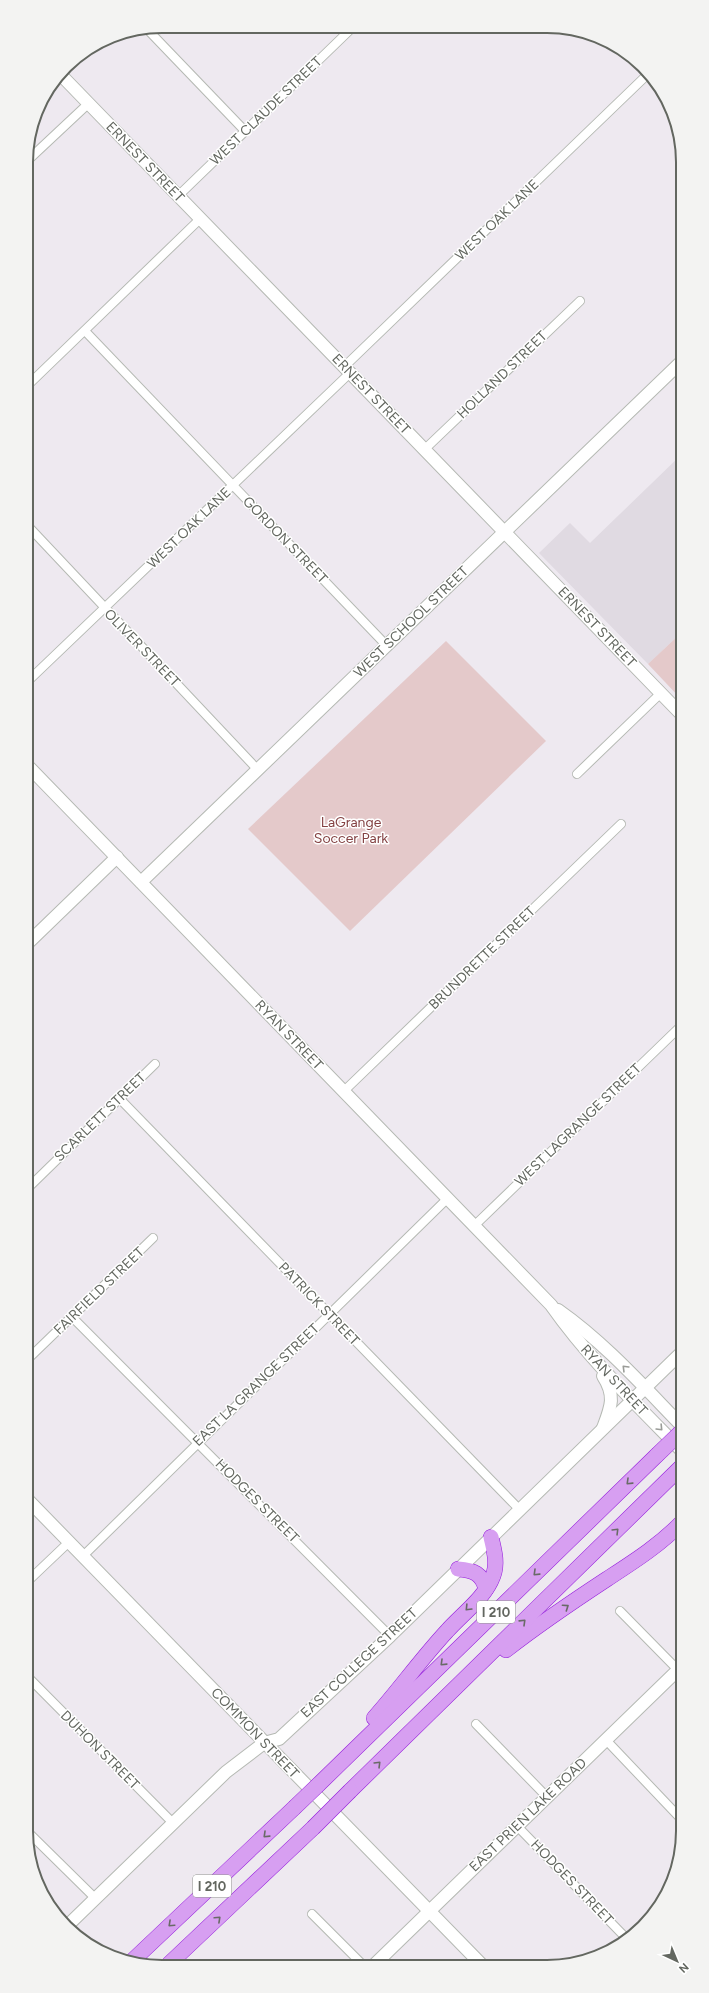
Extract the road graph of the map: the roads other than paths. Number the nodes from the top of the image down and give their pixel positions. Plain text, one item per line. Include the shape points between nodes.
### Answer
1 (347, 33) edge
2 (151, 34) edge
3 (64, 78) edge
4 (645, 78) edge
5 (89, 104) junction
6 (245, 131) junction
7 (33, 156) edge
8 (178, 196) junction
9 (200, 219) junction
10 (580, 301) dead end
11 (85, 331) junction
12 (676, 367) edge
13 (348, 369) junction
14 (33, 380) edge
15 (425, 449) junction
16 (233, 486) junction
17 (33, 531) edge
18 (505, 532) junction
19 (105, 609) junction
20 (387, 646) junction
21 (33, 676) edge
22 (661, 693) junction
23 (676, 709) edge
24 (258, 770) junction
25 (33, 771) edge
26 (577, 774) dead end
27 (621, 824) dead end
28 (116, 857) junction
29 (141, 882) junction
30 (33, 938) edge
31 (676, 1031) edge
32 (154, 1064) dead end
33 (344, 1091) junction
34 (119, 1098) junction
35 (33, 1183) edge
36 (448, 1198) junction
37 (474, 1226) junction
38 (153, 1238) dead end
39 (551, 1305) junction
40 (329, 1314) junction
41 (72, 1317) junction
42 (33, 1354) edge
43 (676, 1358) edge
44 (593, 1360) junction
45 (646, 1388) junction
46 (633, 1401) junction
47 (676, 1420) edge
48 (602, 1431) junction
49 (676, 1437) edge
50 (198, 1442) junction
51 (676, 1445) edge
52 (676, 1472) edge
53 (33, 1505) edge
54 (520, 1510) junction
55 (676, 1528) edge
56 (491, 1537) junction
57 (69, 1542) junction
58 (83, 1556) junction
59 (458, 1569) junction
60 (33, 1576) edge
61 (486, 1590) junction
62 (620, 1611) dead end
63 (390, 1636) junction
64 (676, 1664) edge
65 (676, 1672) edge
66 (33, 1682) edge
67 (435, 1707) junction
68 (476, 1724) dead end
69 (606, 1740) junction
70 (264, 1743) junction
71 (333, 1770) junction
72 (547, 1797) junction
73 (676, 1814) edge
74 (172, 1822) junction
75 (517, 1826) junction
76 (33, 1837) edge
77 (95, 1898) junction
78 (430, 1911) junction
79 (312, 1914) dead end
80 (71, 1922) edge
81 (623, 1935) edge
82 (136, 1958) edge
83 (173, 1960) edge
84 (358, 1960) edge
85 (379, 1960) edge
86 (477, 1960) edge

1 - 6 street, WEST CLAUDE STREET
2 - 6 street
3 - 5 street, ERNEST STREET
4 - 13 street, WEST OAK LANE
5 - 7 street
5 - 8 street, ERNEST STREET
6 - 8 street, WEST CLAUDE STREET
8 - 9 street, ERNEST STREET
9 - 11 street
9 - 13 street, ERNEST STREET
10 - 15 street, HOLLAND STREET
11 - 14 street
11 - 16 street, GORDON STREET
12 - 18 street, WEST SCHOOL STREET
13 - 15 street, ERNEST STREET
13 - 16 street, WEST OAK LANE
15 - 18 street, ERNEST STREET
16 - 19 street, WEST OAK LANE
16 - 20 street, GORDON STREET
17 - 19 street, OLIVER STREET
18 - 20 street, WEST SCHOOL STREET
18 - 22 street, ERNEST STREET
19 - 21 street, WEST OAK LANE
19 - 24 street, OLIVER STREET
20 - 24 street, WEST SCHOOL STREET
22 - 23 street, ERNEST STREET
22 - 26 street
24 - 29 street, WEST SCHOOL STREET
25 - 28 street, RYAN STREET
27 - 33 street, BRUNDRETTE STREET
28 - 29 street, RYAN STREET
28 - 30 street
29 - 33 street, RYAN STREET
31 - 37 street, WEST LAGRANGE STREET
32 - 34 street, SCARLETT STREET
33 - 36 street, RYAN STREET
34 - 35 street, SCARLETT STREET
34 - 40 street, PATRICK STREET
36 - 37 street, RYAN STREET
36 - 40 street, EAST LA GRANGE STREET
37 - 39 street, RYAN STREET
38 - 41 street, FAIRFIELD STREET
39 - 44 street, RYAN STREET
45 -> 39 street, RYAN STREET via 576,1323
40 - 50 street, EAST LA GRANGE STREET
40 - 54 street, PATRICK STREET
41 - 42 street, FAIRFIELD STREET
41 - 50 street, HODGES STREET
43 - 45 street, EAST COLLEGE STREET
44 - 46 street, RYAN STREET
44 - 48 street via 609,1384 612,1394 612,1404
45 - 46 street, EAST COLLEGE STREET
45 - 47 street, RYAN STREET
46 - 48 street, EAST COLLEGE STREET
46 -> 51 street, RYAN STREET
48 - 54 street, EAST COLLEGE STREET
49 -> 71 highway, I 210, bridge
50 - 58 street, EAST LA GRANGE STREET
50 - 63 street, HODGES STREET
67 -> 52 highway, I 210
53 - 57 street, COMMON STREET
54 - 56 street, EAST COLLEGE STREET
67 -> 55 highway via 523,1637 635,1562
56 - 59 street, EAST COLLEGE STREET
56 - 61 highway via 496,1566
57 - 58 street, COMMON STREET
57 - 60 street
58 - 70 street, COMMON STREET
59 - 61 highway via 477,1573 484,1580
59 - 63 street, EAST COLLEGE STREET
61 -> 71 highway via 443,1635 400,1689 347,1748
62 - 64 street
63 - 70 street, EAST COLLEGE STREET via 279,1739
65 - 69 street, EAST PRIEN LAKE ROAD
66 - 74 street, DUHON STREET
83 -> 67 highway, I 210, bridge via 313,1828
68 - 72 street
69 - 72 street, EAST PRIEN LAKE ROAD
69 - 73 street
70 - 74 street, EAST COLLEGE STREET via 226,1772
70 - 78 street, COMMON STREET
71 -> 82 highway, I 210, bridge
72 - 75 street, EAST PRIEN LAKE ROAD
74 - 77 street, EAST COLLEGE STREET
75 - 78 street, EAST PRIEN LAKE ROAD
75 - 81 street, HODGES STREET
76 - 77 street
77 - 80 street, EAST COLLEGE STREET
78 - 85 street, EAST PRIEN LAKE ROAD
78 - 86 street, COMMON STREET
79 - 84 street

